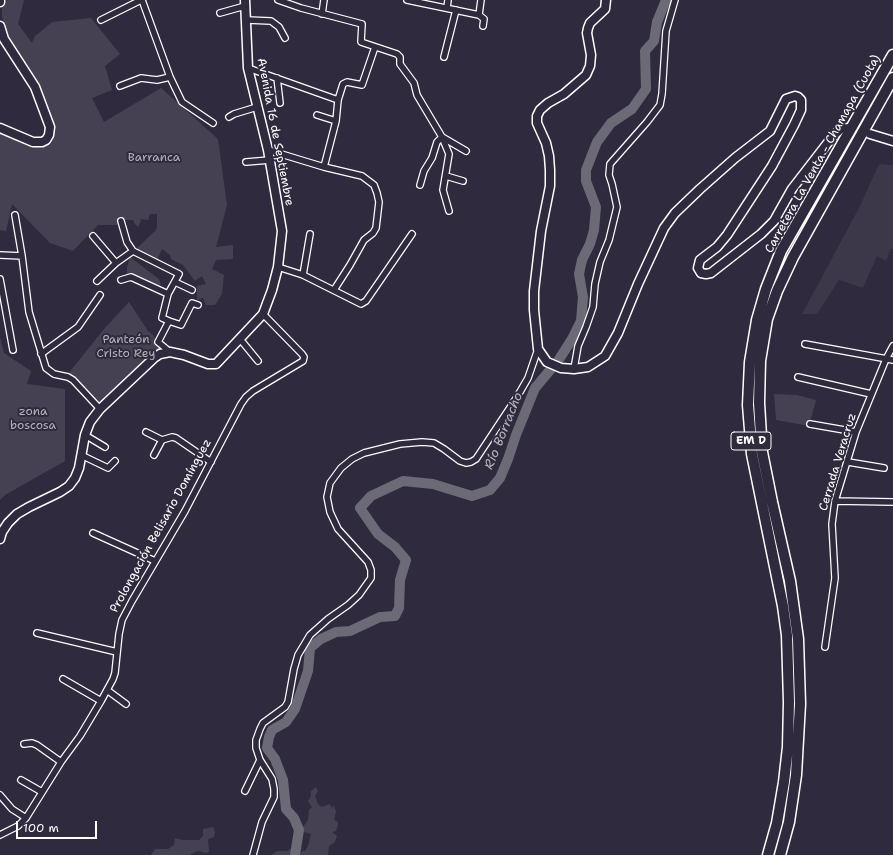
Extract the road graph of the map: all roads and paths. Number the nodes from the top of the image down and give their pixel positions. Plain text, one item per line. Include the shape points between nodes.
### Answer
1 (142, 0) edge
2 (278, 0) edge
3 (324, 0) edge
4 (407, 0) edge
5 (448, 0) edge
6 (481, 0) edge
7 (606, 0) edge
8 (675, 0) edge
9 (245, 3) edge
10 (447, 8) junction
11 (456, 10) junction
12 (220, 13) dead end
13 (322, 14) junction
14 (479, 15) junction
15 (101, 20) dead end
16 (247, 20) junction
17 (0, 26) edge
18 (483, 26) dead end
19 (285, 38) dead end
20 (376, 47) junction
21 (893, 55) edge
22 (444, 57) dead end
23 (248, 68) junction
24 (170, 77) junction
25 (277, 78) junction
26 (893, 78) edge
27 (120, 86) dead end
28 (338, 100) junction
29 (280, 104) dead end
30 (257, 107) junction
31 (317, 115) dead end
32 (228, 117) dead end
33 (336, 121) junction
34 (213, 124) dead end
35 (0, 128) edge
36 (849, 128) dead end
37 (870, 134) dead end
38 (442, 137) junction
39 (893, 141) edge
40 (268, 150) junction
41 (466, 151) dead end
42 (270, 160) junction
43 (246, 162) dead end
44 (324, 167) junction
45 (446, 176) junction
46 (463, 181) dead end
47 (420, 185) dead end
48 (449, 211) dead end
49 (15, 215) dead end
50 (121, 221) dead end
51 (310, 234) dead end
52 (412, 234) dead end
53 (93, 236) dead end
54 (133, 251) junction
55 (0, 255) edge
56 (22, 256) junction
57 (116, 263) junction
58 (278, 267) junction
59 (303, 275) junction
60 (0, 280) edge
61 (121, 280) dead end
62 (97, 281) dead end
63 (174, 282) junction
64 (192, 290) dead end
65 (334, 290) junction
66 (168, 294) junction
67 (100, 295) dead end
68 (198, 305) dead end
69 (263, 314) junction
70 (169, 321) junction
71 (240, 339) junction
72 (806, 344) dead end
73 (893, 346) edge
74 (538, 349) junction
75 (13, 350) dead end
76 (170, 352) junction
77 (41, 354) junction
78 (886, 359) junction
79 (893, 360) edge
80 (258, 361) dead end
81 (574, 369) junction
82 (798, 377) dead end
83 (871, 394) junction
84 (100, 410) junction
85 (810, 424) dead end
86 (146, 432) dead end
87 (856, 432) junction
88 (85, 435) junction
89 (162, 440) junction
90 (105, 447) dead end
91 (81, 455) junction
92 (154, 455) dead end
93 (115, 461) dead end
94 (211, 462) junction
95 (848, 462) junction
96 (884, 468) dead end
97 (835, 502) junction
98 (893, 502) edge
99 (94, 533) dead end
100 (0, 539) edge
101 (155, 561) junction
102 (37, 633) dead end
103 (825, 647) dead end
104 (117, 652) junction
105 (63, 679) dead end
106 (107, 690) junction
107 (101, 701) junction
108 (126, 704) dead end
109 (24, 744) dead end
110 (260, 760) junction
111 (61, 762) junction
112 (21, 780) dead end
113 (245, 791) dead end
114 (42, 792) junction
115 (0, 796) edge
116 (26, 818) junction
117 (0, 835) edge
118 (253, 855) edge
119 (768, 855) edge
120 (780, 855) edge

1 - 15 street
1 - 24 street
2 - 13 street
3 - 13 street
4 - 10 street
5 - 10 street
6 - 14 street
7 - 74 main road via 605,9 588,28 591,55 586,75 564,94 548,103 536,116 546,143 550,170 550,186 541,231 534,291
8 - 81 street via 666,31 660,105 610,164 609,175 617,207 609,240 600,262 592,307 578,346
9 - 12 street
9 - 16 main road, Avenida 16 de Septiembre
10 - 11 street
11 - 14 street
11 - 22 street
13 - 20 street via 362,24 361,42
14 - 18 street via 484,19
16 - 19 street via 271,21 279,27
16 - 23 main road, Avenida 16 de Septiembre
17 - 35 main road via 4,39 35,87 50,127 50,135 42,142 33,142
20 - 28 street via 363,84 360,86 344,82
20 - 38 street via 400,57 400,64 414,82 417,95
21 - 119 highway, Carretera La Venta - Chamapa (Cuota) / EM D via 782,252 766,289 757,320 750,362 748,405 752,454 787,635 788,747 777,823
23 - 25 street
23 - 30 main road, Avenida 16 de Septiembre
24 - 27 street via 157,80 141,78
24 - 34 street via 182,102
25 - 28 street
25 - 29 street
26 - 120 highway, Carretera La Venta - Chamapa (Cuota) / EM D via 793,257 777,291 767,319 760,361 762,452 790,581 798,639 800,704 796,775 790,822
28 - 33 street
30 - 32 street
30 - 40 main road, Avenida 16 de Septiembre
31 - 33 street
33 - 44 street
36 - 81 main road via 842,129 833,136 792,189 774,221 761,234 711,273 701,273 698,268 700,260 727,236 772,166 794,125 801,110 801,100 794,96 786,99 770,131 735,158 675,213 664,228 605,356 588,367
37 - 39 main road
38 - 41 street
38 - 45 street via 449,154
38 - 47 street via 437,142
40 - 42 main road, Avenida 16 de Septiembre
40 - 44 street
42 - 43 street
42 - 58 main road, Avenida 16 de Septiembre via 282,231
44 - 65 street via 368,180 374,186 379,202 373,234 364,240
45 - 46 street
45 - 48 street via 443,190
49 - 56 street
50 - 54 street
51 - 59 street
52 - 65 street via 366,301 361,304
53 - 57 street
54 - 57 street
54 - 63 street via 179,274
55 - 56 street
56 - 77 street via 29,312
57 - 62 street
58 - 59 street
58 - 69 main road, Avenida 16 de Septiembre
59 - 65 street
60 - 75 street
61 - 66 street via 131,277
63 - 64 street
63 - 66 street
66 - 70 street via 162,318
67 - 77 street via 78,327
68 - 70 street via 192,303 181,325
69 - 71 main road, Avenida 16 de Septiembre
69 - 94 street, Prolongación Belisario Domínguez via 302,354 303,361 246,397
70 - 76 street via 158,342
71 - 76 main road, Avenida 16 de Septiembre via 212,365
71 - 80 street
72 - 78 street
73 - 78 street, Cerrada Veracruz
74 - 81 main road via 547,362 561,368
74 - 110 street via 528,378 517,397 472,462 460,462 434,443 400,444 364,453 352,459 341,468 330,483 327,497 330,512 338,529 368,562 370,578 359,595 318,627 304,643 294,669 288,702 263,723 260,729 256,740
76 - 84 main road via 154,358
77 - 84 street via 49,372 73,380
78 - 79 street
78 - 83 street, Cerrada Veracruz
82 - 83 street
83 - 87 street, Cerrada Veracruz
84 - 88 main road via 90,422
85 - 87 street
86 - 89 street
87 - 95 street, Cerrada Veracruz
88 - 90 street
88 - 91 main road
89 - 92 street
89 - 94 street via 172,436
91 - 93 street via 108,468
91 - 100 main road via 80,468 69,486 17,514 8,523
94 - 101 street, Prolongación Belisario Domínguez
95 - 96 street
95 - 97 street, Cerrada Veracruz
97 - 98 street
97 - 103 street, Cerrada Veracruz via 832,524 835,578
99 - 101 street
101 - 104 street, Prolongación Belisario Domínguez via 122,620
102 - 104 street
104 - 106 street, Prolongación Belisario Domínguez via 115,673
105 - 107 street
106 - 107 street, Prolongación Belisario Domínguez
106 - 108 street
107 - 111 street, Prolongación Belisario Domínguez
109 - 111 street via 37,745
110 - 113 street
110 - 118 street via 272,779 274,797 262,822
111 - 114 street, Prolongación Belisario Domínguez
112 - 114 street
114 - 116 street, Prolongación Belisario Domínguez
115 - 116 street via 12,809
116 - 117 street, Prolongación Belisario Domínguez via 18,826

